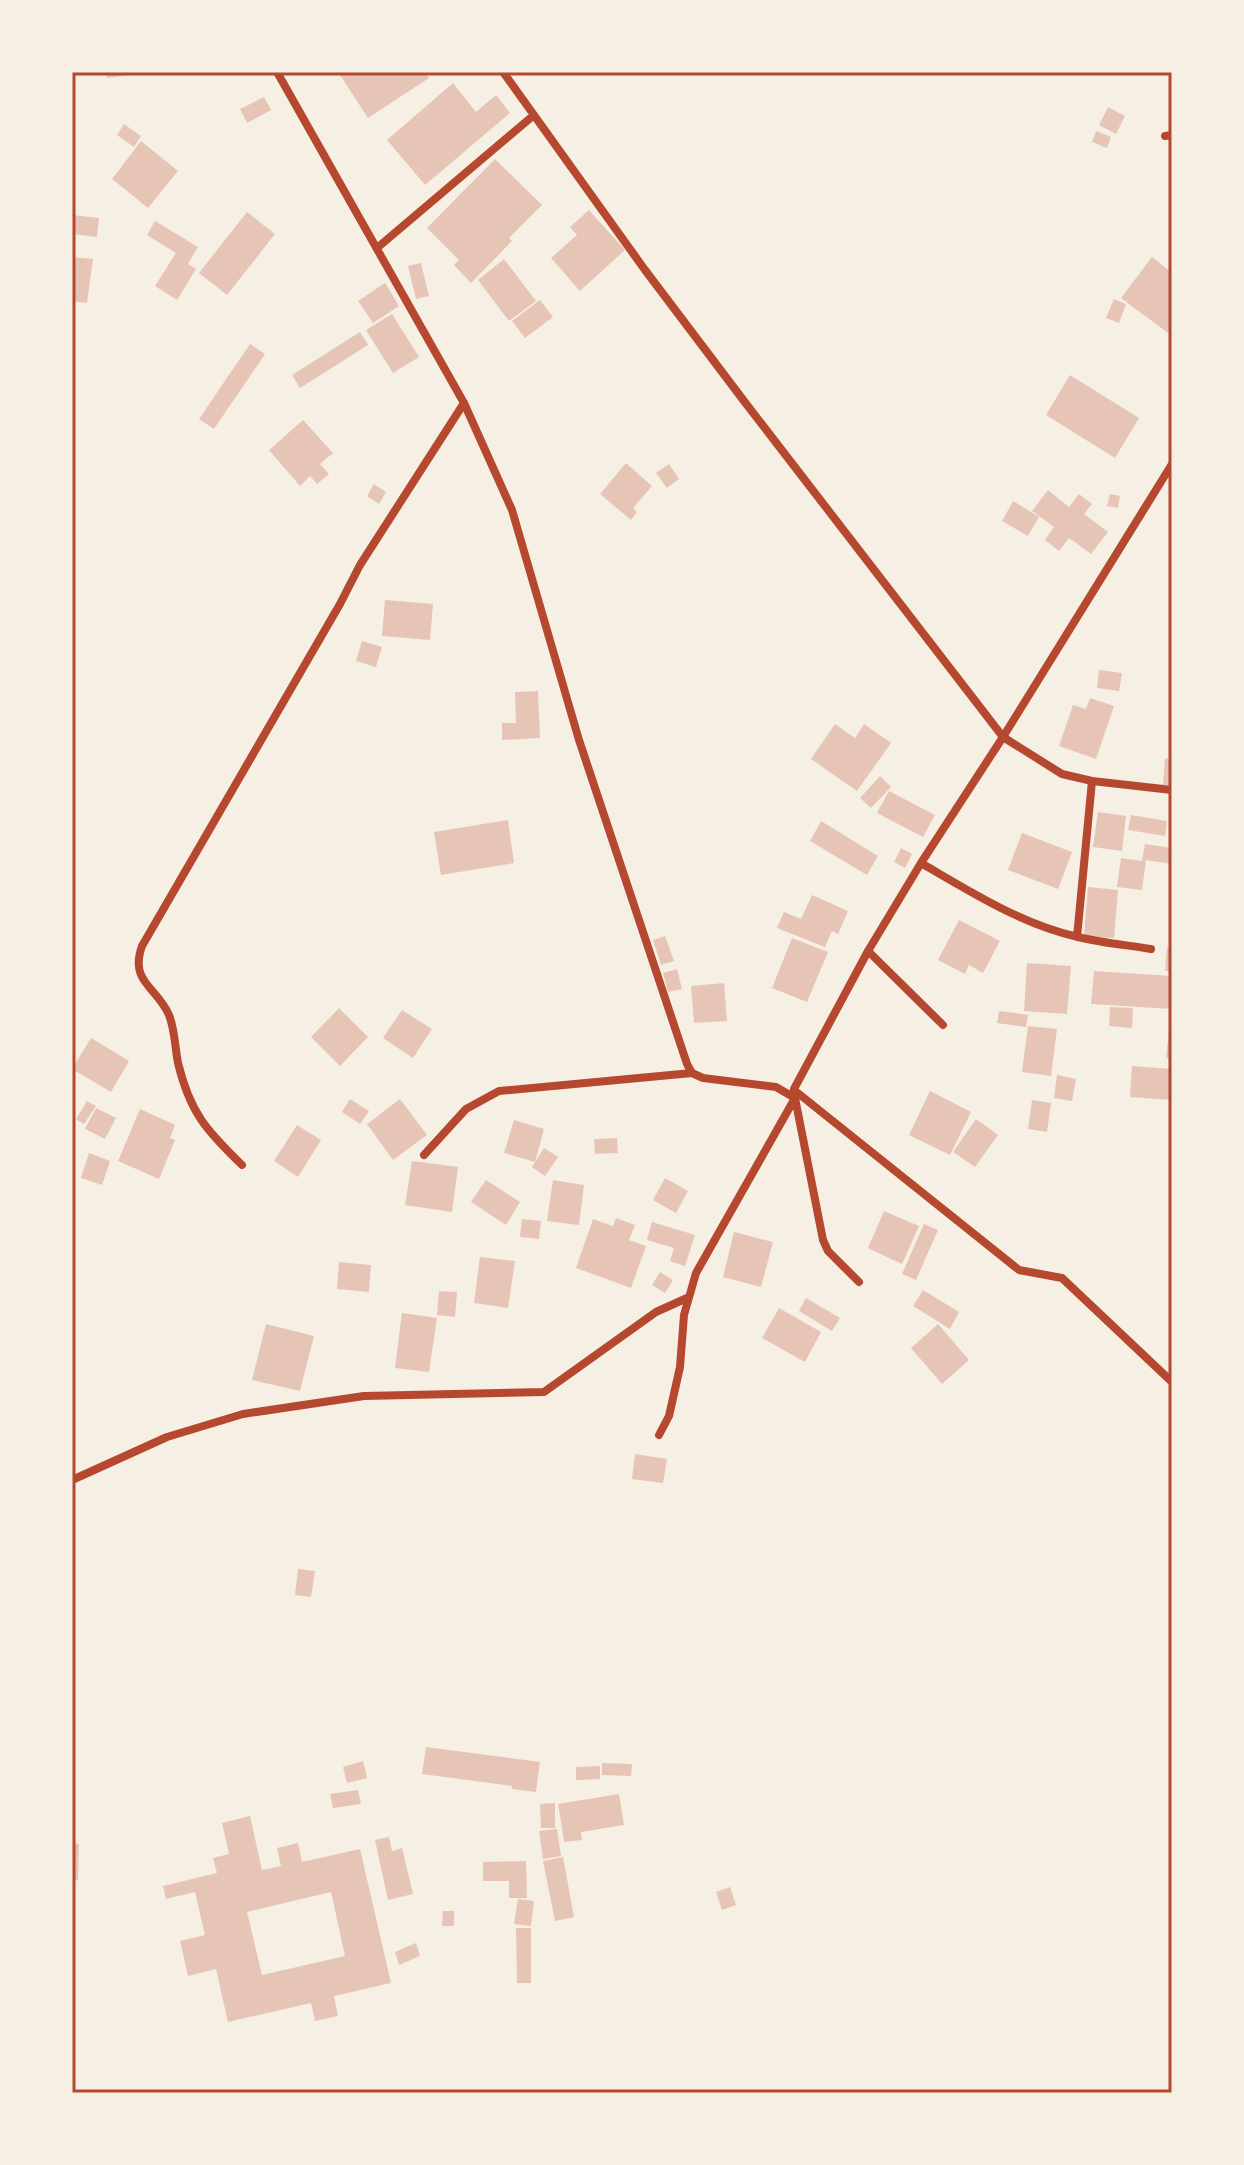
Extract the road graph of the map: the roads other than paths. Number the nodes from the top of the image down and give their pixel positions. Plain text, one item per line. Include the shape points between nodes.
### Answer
1 (277, 72) edge
2 (503, 72) edge
3 (534, 115) junction
4 (377, 248) junction
5 (464, 403) junction
6 (1172, 464) edge
7 (1003, 737) junction
8 (1092, 781) junction
9 (1172, 790) edge
10 (921, 863) junction
11 (1077, 937) junction
12 (1151, 949) dead end
13 (868, 951) junction
14 (943, 1025) dead end
15 (692, 1073) junction
16 (794, 1094) junction
17 (424, 1155) dead end
18 (242, 1165) dead end
19 (859, 1282) dead end
20 (687, 1298) junction
21 (1172, 1382) edge
22 (659, 1435) dead end
23 (72, 1480) edge

1 - 4 street
2 - 3 street
3 - 4 street
3 - 7 street via 726,378
4 - 5 street
5 - 15 street via 512,510 579,740
5 - 18 street via 360,565 137,960 139,974 172,1024 188,1099 207,1131
6 - 7 street
7 - 8 street via 1062,774
7 - 10 street
8 - 9 street
8 - 11 street
10 - 11 street via 996,907
10 - 13 street
11 - 12 street
13 - 14 street
13 - 16 street
15 - 16 street
15 - 17 street via 499,1091 466,1109
16 - 19 street via 823,1240
16 - 20 street
16 - 21 street via 1019,1270 1062,1278
20 - 22 street via 680,1367
20 - 23 street via 656,1312 544,1392 364,1396 243,1414 167,1437

